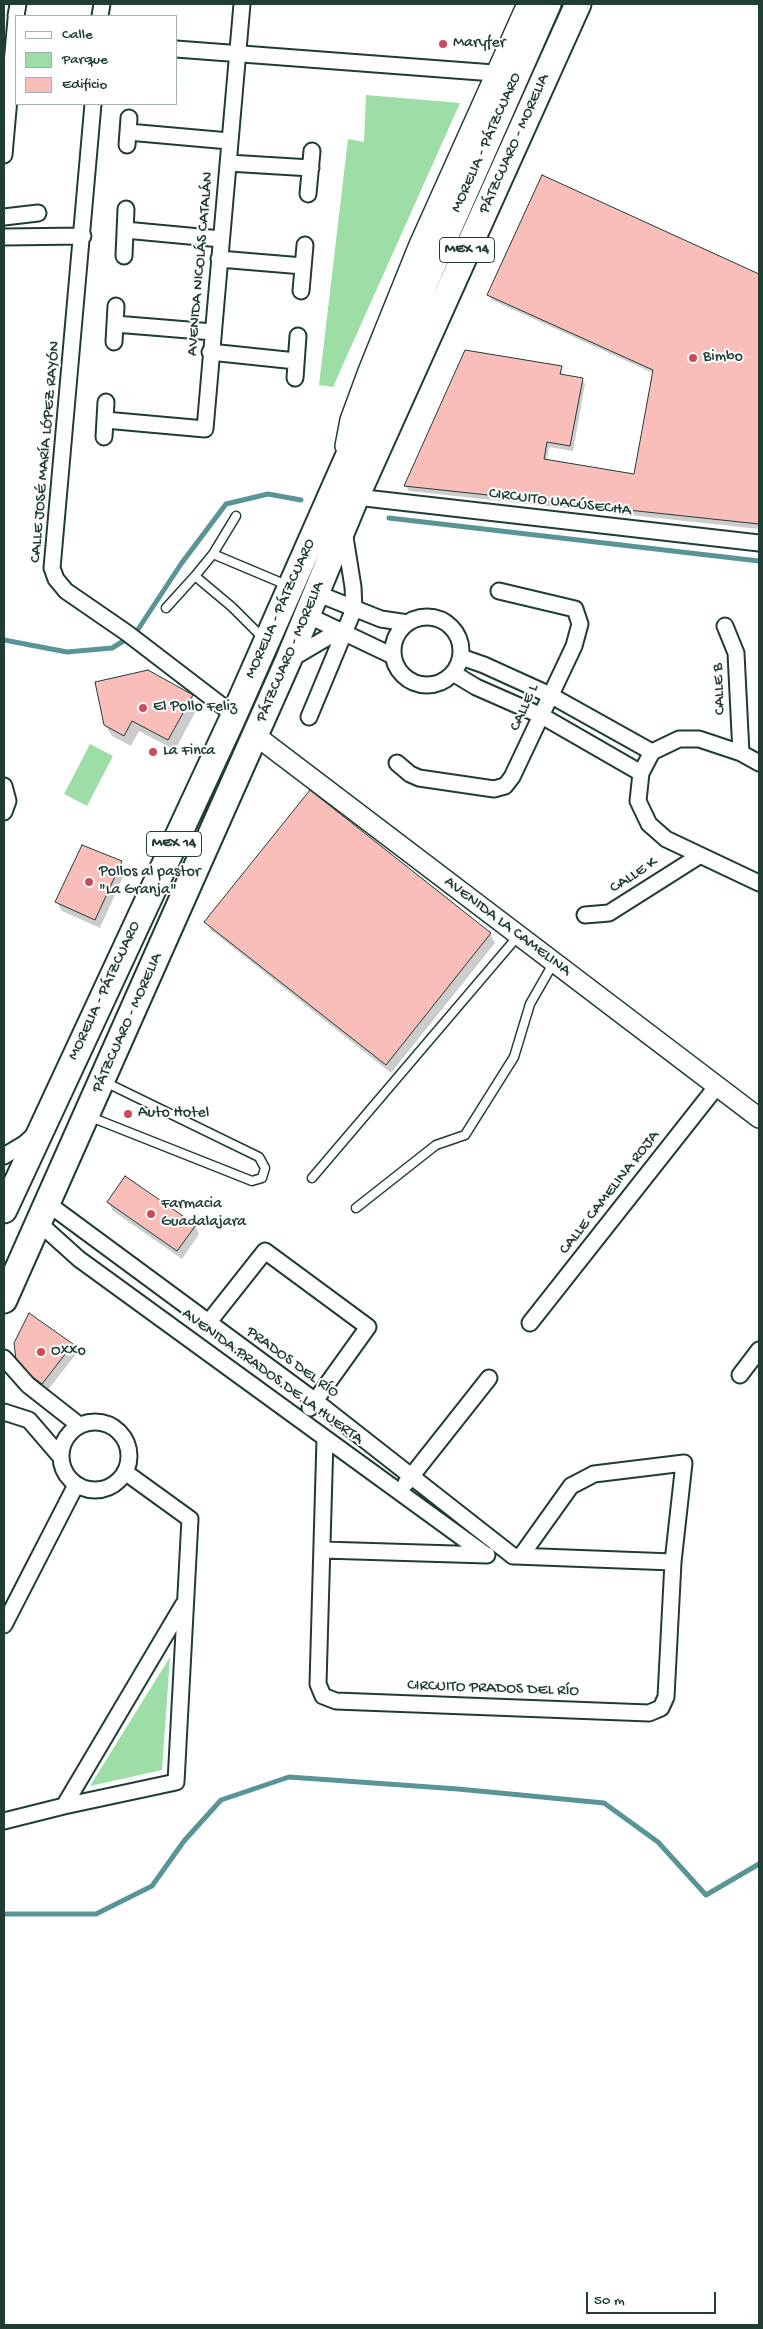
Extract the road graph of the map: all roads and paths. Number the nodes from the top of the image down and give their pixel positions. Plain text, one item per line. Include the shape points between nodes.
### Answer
1 (242, 4) edge
2 (527, 4) edge
3 (548, 4) edge
4 (578, 4) edge
5 (15, 24) edge
6 (11, 46) edge
7 (178, 49) edge
8 (237, 54) junction
9 (494, 73) junction
10 (93, 105) edge
11 (128, 132) dead end
12 (229, 140) junction
13 (312, 151) dead end
14 (4, 155) edge
15 (228, 163) junction
16 (311, 168) junction
17 (308, 194) dead end
18 (126, 209) dead end
19 (38, 212) dead end
20 (4, 217) edge
21 (125, 230) junction
22 (83, 236) junction
23 (4, 237) edge
24 (221, 239) junction
25 (305, 245) dead end
26 (124, 256) dead end
27 (219, 259) junction
28 (303, 266) junction
29 (301, 291) dead end
30 (116, 306) dead end
31 (116, 324) junction
32 (213, 332) junction
33 (298, 336) dead end
34 (114, 342) dead end
35 (210, 352) junction
36 (296, 361) junction
37 (295, 378) dead end
38 (106, 402) dead end
39 (105, 420) junction
40 (104, 437) dead end
41 (340, 475) junction
42 (356, 497) junction
43 (236, 516) dead end
44 (343, 527) junction
45 (759, 543) edge
46 (213, 554) junction
47 (195, 576) junction
48 (291, 586) junction
49 (499, 591) dead end
50 (312, 604) junction
51 (166, 608) dead end
52 (354, 608) junction
53 (408, 623) junction
54 (725, 626) dead end
55 (343, 631) junction
56 (266, 642) junction
57 (393, 656) junction
58 (461, 657) junction
59 (288, 661) junction
60 (453, 673) junction
61 (550, 695) junction
62 (234, 715) junction
63 (542, 716) junction
64 (309, 717) dead end
65 (255, 735) junction
66 (652, 752) junction
67 (741, 753) junction
68 (397, 763) dead end
69 (759, 763) edge
70 (641, 774) junction
71 (4, 786) edge
72 (4, 812) edge
73 (699, 856) junction
74 (759, 883) edge
75 (585, 915) dead end
76 (519, 935) junction
77 (554, 962) junction
78 (102, 1080) junction
79 (717, 1086) junction
80 (86, 1116) junction
81 (759, 1118) edge
82 (40, 1128) junction
83 (4, 1156) edge
84 (312, 1178) dead end
85 (5, 1206) edge
86 (356, 1208) dead end
87 (43, 1213) junction
88 (4, 1300) edge
89 (208, 1323) junction
90 (530, 1323) dead end
91 (759, 1350) edge
92 (4, 1358) edge
93 (740, 1375) dead end
94 (489, 1378) dead end
95 (314, 1400) junction
96 (4, 1412) edge
97 (302, 1420) junction
98 (79, 1425) junction
99 (325, 1439) junction
100 (60, 1456) junction
101 (125, 1472) junction
102 (412, 1476) junction
103 (76, 1485) junction
104 (400, 1492) junction
105 (323, 1550) junction
106 (486, 1555) junction
107 (517, 1556) junction
108 (673, 1562) junction
109 (184, 1603) junction
110 (4, 1625) edge
111 (64, 1806) junction
112 (4, 1821) edge

1 - 8 street, AVENIDA NICOLÁS CATALÁN
2 - 9 street
3 - 41 main road, MORELIA - PÁTZCUARO
4 - 42 main road, PÁTZCUARO - MORELIA / MEX 14
5 - 6 street
6 - 14 street
7 - 8 street
8 - 9 street
8 - 12 street, AVENIDA NICOLÁS CATALÁN
9 - 41 street via 368,370 350,420
10 - 22 street, CALLE JOSÉ MARÍA LÓPEZ RAYÓN
11 - 12 street
12 - 15 street, AVENIDA NICOLÁS CATALÁN
13 - 16 street
15 - 16 street
15 - 24 street, AVENIDA NICOLÁS CATALÁN
16 - 17 street
18 - 21 street
19 - 20 street
21 - 24 street
21 - 26 street
22 - 23 street
22 - 62 street, CALLE JOSÉ MARÍA LÓPEZ RAYÓN via 52,568 66,591
24 - 27 street, AVENIDA NICOLÁS CATALÁN
25 - 28 street
27 - 28 street
27 - 32 street, AVENIDA NICOLÁS CATALÁN
28 - 29 street
30 - 31 street
31 - 32 street
31 - 34 street
32 - 35 street, AVENIDA NICOLÁS CATALÁN
33 - 36 street
35 - 36 street
35 - 39 street, AVENIDA NICOLÁS CATALÁN via 205,429
36 - 37 street
38 - 39 street
39 - 40 street
41 - 48 main road, MORELIA - PÁTZCUARO / MEX 14
42 - 44 main road, PÁTZCUARO - MORELIA / MEX 14
42 - 45 street, CIRCUITO UACÚSECHA
43 - 46 lane
44 - 50 main road, PÁTZCUARO - MORELIA / MEX 14
44 - 52 street via 354,587
46 - 47 lane
46 - 48 lane
47 - 51 lane
47 - 56 lane
48 - 56 main road, MORELIA - PÁTZCUARO / MEX 14
49 - 61 street, CALLE L via 575,608 580,624 574,646
50 - 52 street
50 - 55 street
50 - 59 main road, PÁTZCUARO - MORELIA / MEX 14
52 - 53 street via 381,619
52 - 55 street
53 - 57 street via 396,637
53 - 58 street via 419,618 441,620 457,635
54 - 67 street, CALLE B via 736,653
55 - 57 street
55 - 59 street
55 - 64 street
56 - 62 main road, MORELIA - PÁTZCUARO / MEX 14
57 - 60 street via 396,667 412,682 434,684
58 - 60 street
58 - 61 street
59 - 65 main road, PÁTZCUARO - MORELIA / MEX 14
60 - 63 street
61 - 63 street, CALLE L
61 - 66 street
62 - 82 main road, MORELIA - PÁTZCUARO / MEX 14
63 - 68 street, CALLE L via 512,778 504,786 494,789 419,778
63 - 70 street
65 - 76 street, AVENIDA LA CAMELINA
65 - 78 main road, PÁTZCUARO - MORELIA / MEX 14
66 - 67 street via 679,739 699,739
66 - 70 street
67 - 69 street
70 - 73 street via 638,800 649,824 666,839
71 - 72 street via 8,801
73 - 74 street
73 - 75 street, CALLE K via 609,913
76 - 77 street, AVENIDA LA CAMELINA
76 - 84 lane
77 - 79 street, AVENIDA LA CAMELINA
77 - 86 lane via 530,1004 514,1057 465,1135 436,1145
78 - 80 main road, PÁTZCUARO - MORELIA / MEX 14
78 - 80 lane via 259,1157 265,1168 262,1178 252,1181
79 - 81 street, AVENIDA LA CAMELINA
79 - 90 street, CALLE CAMELINA ROJA
80 - 87 main road, PÁTZCUARO - MORELIA / MEX 14
82 - 83 street via 24,1144
82 - 85 main road, MORELIA - PÁTZCUARO / MEX 14
87 - 88 main road, PÁTZCUARO - MORELIA / MEX 14
87 - 89 street, PRADOS DEL RÍO
87 - 97 street, AVENIDA PRADOS DE LA HUERTA via 79,1259
89 - 95 street, PRADOS DEL RÍO
89 - 95 street via 265,1251 368,1327
91 - 93 street
92 - 98 street via 28,1385
94 - 102 street
95 - 97 street
95 - 102 street, PRADOS DEL RÍO
96 - 100 street via 29,1420
97 - 99 street, AVENIDA PRADOS DE LA HUERTA
98 - 100 street via 66,1438
98 - 101 street via 100,1422 120,1432 129,1451
99 - 104 street, AVENIDA PRADOS DE LA HUERTA
99 - 105 street, CIRCUITO PRADOS DEL RÍO
100 - 103 street via 62,1467
101 - 103 street via 109,1487 92,1490
101 - 109 street via 190,1520
102 - 104 street
102 - 107 street, PRADOS DEL RÍO
103 - 110 street
104 - 106 street, AVENIDA PRADOS DE LA HUERTA
105 - 106 street
105 - 108 street, CIRCUITO PRADOS DEL RÍO via 318,1684 323,1696 336,1701 649,1713 661,1708 666,1697
106 - 107 street
107 - 108 street
107 - 108 street, CIRCUITO PRADOS DEL RÍO via 570,1486 594,1474 684,1463
109 - 111 street
109 - 111 street via 176,1782
111 - 112 street

